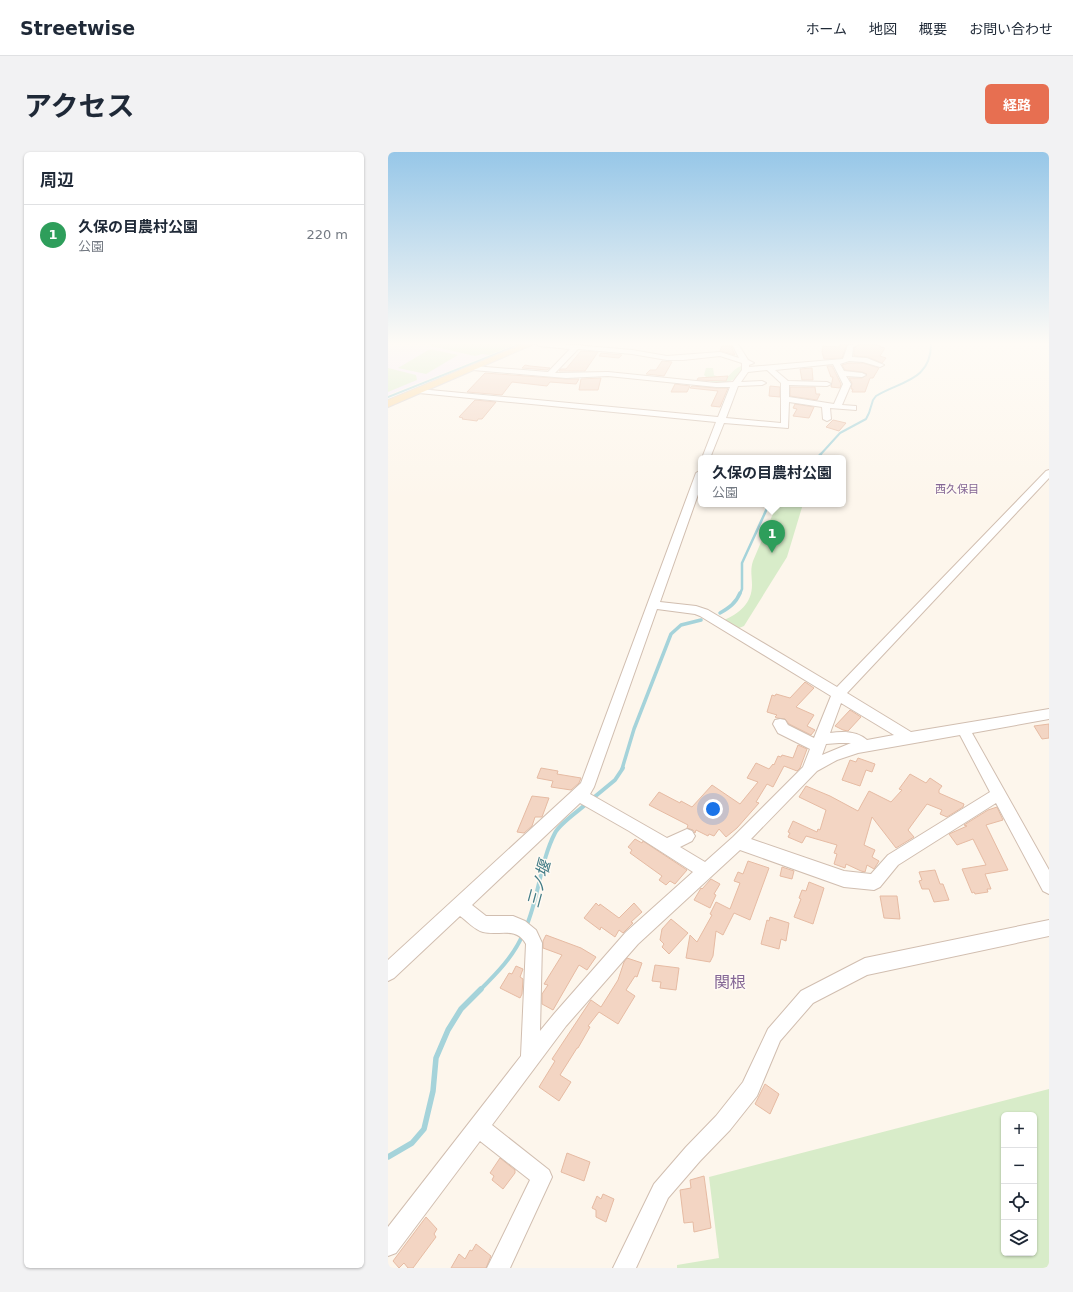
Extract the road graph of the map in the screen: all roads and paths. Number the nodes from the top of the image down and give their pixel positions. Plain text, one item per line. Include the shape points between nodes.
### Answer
1 (407, 396) edge
2 (466, 396) edge
3 (730, 396) edge
4 (842, 396) edge
5 (785, 399) joint
6 (388, 404) edge
7 (826, 406) junction
8 (837, 407) junction
9 (853, 408) dead end
10 (720, 420) junction
11 (827, 420) dead end
12 (707, 455) edge
13 (1049, 473) edge
14 (698, 481) edge
15 (654, 605) junction
16 (838, 694) junction
17 (1049, 714) edge
18 (780, 724) dead end
19 (964, 730) junction
20 (910, 738) junction
21 (829, 744) junction
22 (809, 770) junction
23 (999, 794) junction
24 (586, 799) junction
25 (687, 836) dead end
26 (738, 842) junction
27 (667, 846) junction
28 (705, 871) junction
29 (1049, 886) edge
30 (459, 905) junction
31 (1049, 928) edge
32 (388, 972) edge
33 (530, 1060) junction
34 (479, 1128) junction
35 (388, 1245) edge
36 (498, 1268) edge
37 (624, 1268) edge

1 - 6 main road
2 - 10 street
3 - 10 street
4 - 8 street
5 - 7 street
5 - 10 street via 785,426
7 - 8 street
7 - 11 street
8 - 9 street
10 - 12 street
13 - 16 street
14 - 15 street
15 - 16 street via 704,613
15 - 24 street via 587,787
16 - 20 street
16 - 21 street
17 - 19 street
18 - 21 street via 783,730
19 - 20 street
19 - 23 street
20 - 21 street via 865,746
21 - 22 street
21 - 22 street via 832,756
22 - 26 street
23 - 26 street via 893,860 874,882 844,879
23 - 29 street
24 - 27 street
24 - 30 street
25 - 27 street
26 - 28 street
27 - 28 street
28 - 33 street via 632,938 560,1020
30 - 32 street
30 - 33 street via 484,924 499,923 525,930 534,943
31 - 37 street via 865,966 807,997 774,1035 750,1089 724,1123 661,1191
33 - 34 street
34 - 35 street
34 - 36 street via 542,1177

